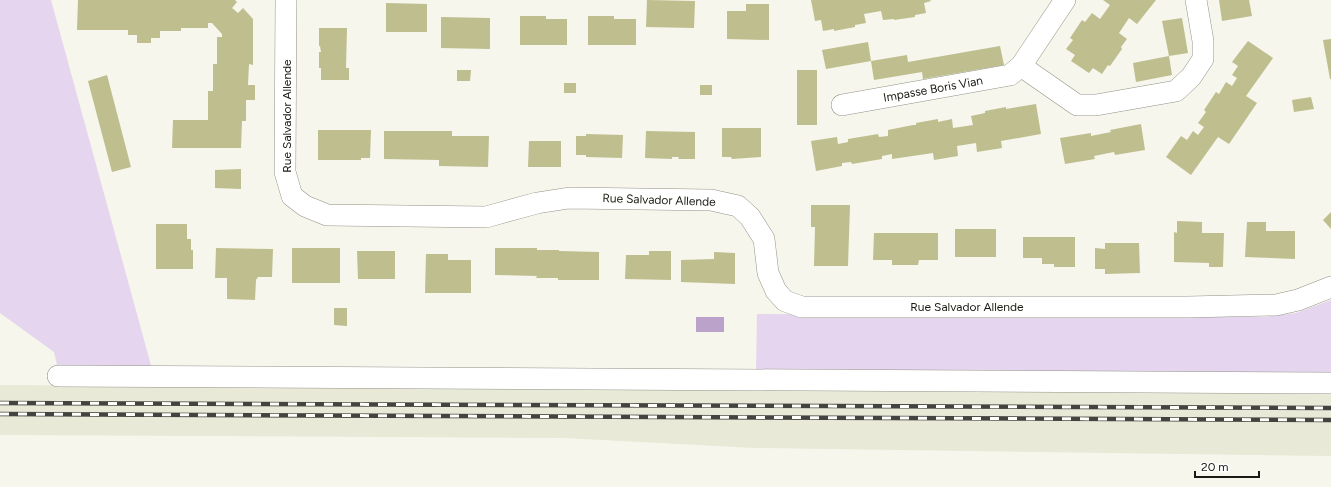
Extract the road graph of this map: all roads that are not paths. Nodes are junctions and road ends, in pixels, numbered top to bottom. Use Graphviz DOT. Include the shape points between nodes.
graph roads {
  1 [pos="286,0"];
  2 [pos="1066,0"];
  3 [pos="1196,0"];
  4 [pos="1021,66"];
  5 [pos="842,105"];
  6 [pos="1331,287"];
  7 [pos="58,376"];
  8 [pos="1331,383"];
  1 -- 6 [label="street, Rue Salvador Allende" via="286,172 292,196 305,206 327,215 486,217 537,203 569,198 711,200 738,206 750,217 764,239 768,273 776,291 785,301 802,307 1276,306"];
  2 -- 4 [label="street, Impasse Boris Vian"];
  3 -- 4 [label="street" via="1203,41 1203,59 1191,77 1176,91 1096,105 1077,105"];
  4 -- 5 [label="street, Impasse Boris Vian" via="1010,75"];
  7 -- 8 [label="street"];
}
